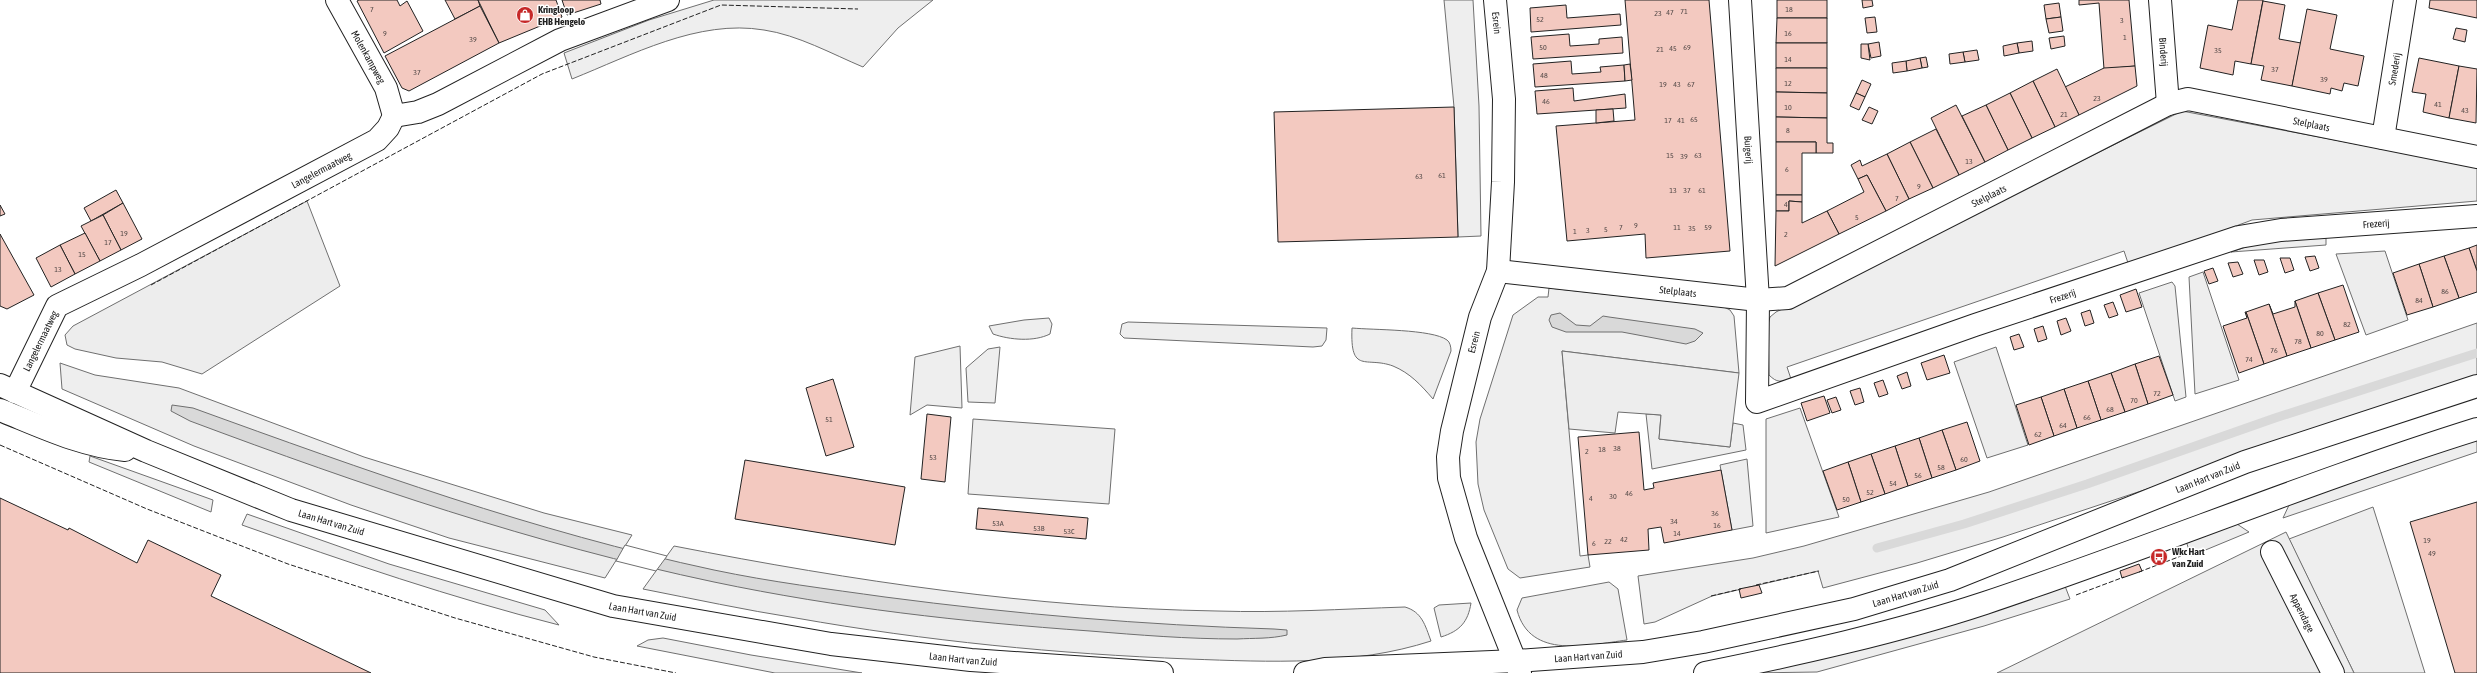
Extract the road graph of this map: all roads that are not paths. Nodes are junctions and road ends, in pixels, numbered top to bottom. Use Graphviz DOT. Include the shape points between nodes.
graph roads {
  1 [pos="337,0"];
  2 [pos="668,0"];
  3 [pos="1495,0"];
  4 [pos="1740,0"];
  5 [pos="2160,0"];
  6 [pos="2406,0"];
  7 [pos="2168,104"];
  8 [pos="394,116"];
  9 [pos="2383,138"];
  10 [pos="2477,157"];
  11 [pos="2477,216"];
  12 [pos="1498,271"];
  13 [pos="1758,300"];
  14 [pos="2477,386"];
  15 [pos="8,388"];
  16 [pos="0,410"];
  17 [pos="2477,428"];
  18 [pos="146,451"];
  19 [pos="2272,552"];
  20 [pos="1518,667"];
  21 [pos="1162,673"];
  22 [pos="1305,673"];
  23 [pos="1704,673"];
  24 [pos="2333,673"];
  1 -- 8 [label="street, Molenkampweg" via="386,88"];
  2 -- 8 [label="street" via="560,40 438,104 418,112"];
  3 -- 12 [label="street, Esrein" via="1504,99"];
  4 -- 13 [label="street, Buigerij"];
  5 -- 7 [label="street, Binderij"];
  6 -- 9 [label="street, Smederij"];
  7 -- 9 [label="street, Stelplaats" via="2188,99"];
  7 -- 13 [label="street, Stelplaats" via="1788,298"];
  8 -- 15 [label="street, Langelermaatweg" via="388,128 377,140 140,265 56,306"];
  9 -- 10 [label="street, Stelplaats"];
  11 -- 13 [label="street, Frezerij" via="2281,230 2240,237 1975,325 1757,402"];
  12 -- 13 [label="street, Stelplaats"];
  12 -- 20 [label="street, Esrein" via="1480,317 1457,408 1448,457 1449,478 1466,538"];
  14 -- 20 [label="street, Laan Hart van Zuid" via="2245,462 1950,580 1854,609 1667,649"];
  15 -- 18 [label="street, Laan Hart van Zuid"];
  16 -- 18 [label="street, Laan Hart van Zuid" via="104,448"];
  17 -- 23 [label="street" via="1983,603 1863,637"];
  18 -- 21 [label="street, Laan Hart van Zuid" via="291,510 613,606 831,644 971,660"];
  19 -- 24 [label="street, Appendage"];
  20 -- 22 [label="street, Laan Hart van Zuid" via="1325,668"];
}
